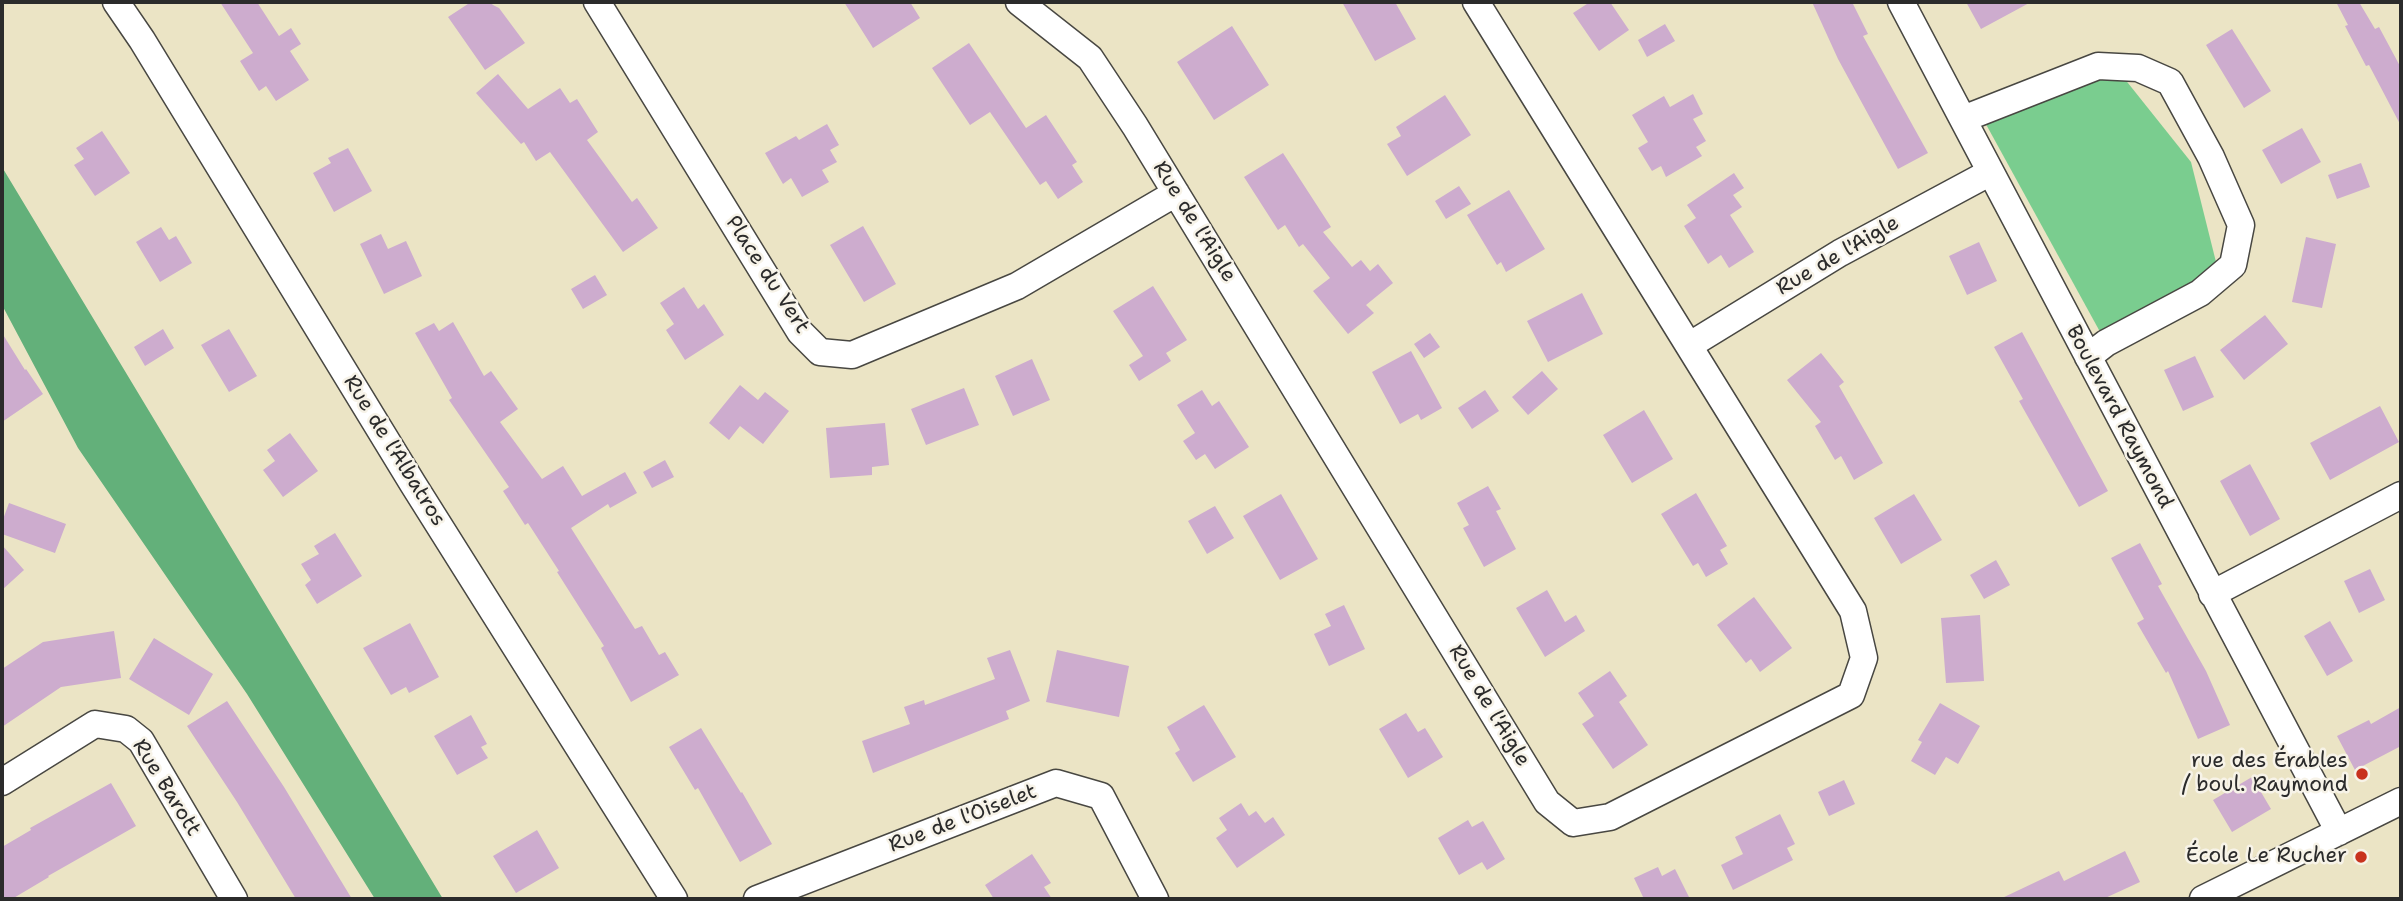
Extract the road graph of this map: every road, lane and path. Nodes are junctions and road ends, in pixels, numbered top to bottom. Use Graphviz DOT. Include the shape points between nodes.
graph roads {
  1 [pos="116,2"];
  2 [pos="597,2"];
  3 [pos="1020,2"];
  4 [pos="1476,2"];
  5 [pos="1900,2"];
  6 [pos="1963,119"];
  7 [pos="1989,173"];
  8 [pos="1177,193"];
  9 [pos="1690,345"];
  10 [pos="2088,357"];
  11 [pos="2401,495"];
  12 [pos="2212,594"];
  13 [pos="2,782"];
  14 [pos="2401,801"];
  15 [pos="2339,832"];
  16 [pos="234,899"];
  17 [pos="674,899"];
  18 [pos="757,899"];
  19 [pos="1156,899"];
  20 [pos="2203,899"];
  1 -- 17 [label="street, Rue de l'Albatros"];
  2 -- 8 [label="street, Place du Vert" via="800,332 820,352 852,355 1017,286"];
  3 -- 8 [label="street, Rue de l'Aigle" via="1090,58"];
  4 -- 9 [label="street, Rue de l'Aigle"];
  5 -- 6 [label="street, Boulevard Raymond"];
  6 -- 7 [label="street, Boulevard Raymond"];
  6 -- 10 [label="street" via="2098,66 2138,68 2170,82 2211,157 2241,225 2233,265 2200,293"];
  7 -- 9 [label="street, Rue de l'Aigle" via="1839,253"];
  7 -- 10 [label="street, Boulevard Raymond"];
  8 -- 9 [label="street, Rue de l'Aigle" via="1547,802 1573,823 1610,817 1851,695 1864,658 1853,611"];
  10 -- 12 [label="street, Boulevard Raymond"];
  11 -- 12 [label="street"];
  12 -- 15 [label="street, Boulevard Raymond"];
  13 -- 16 [label="street, Rue Barott" via="94,724 126,729 141,741"];
  14 -- 15 [label="street"];
  15 -- 20 [label="street"];
  18 -- 19 [label="street, Rue de l'Oiselet" via="1056,783 1101,796"];
}
